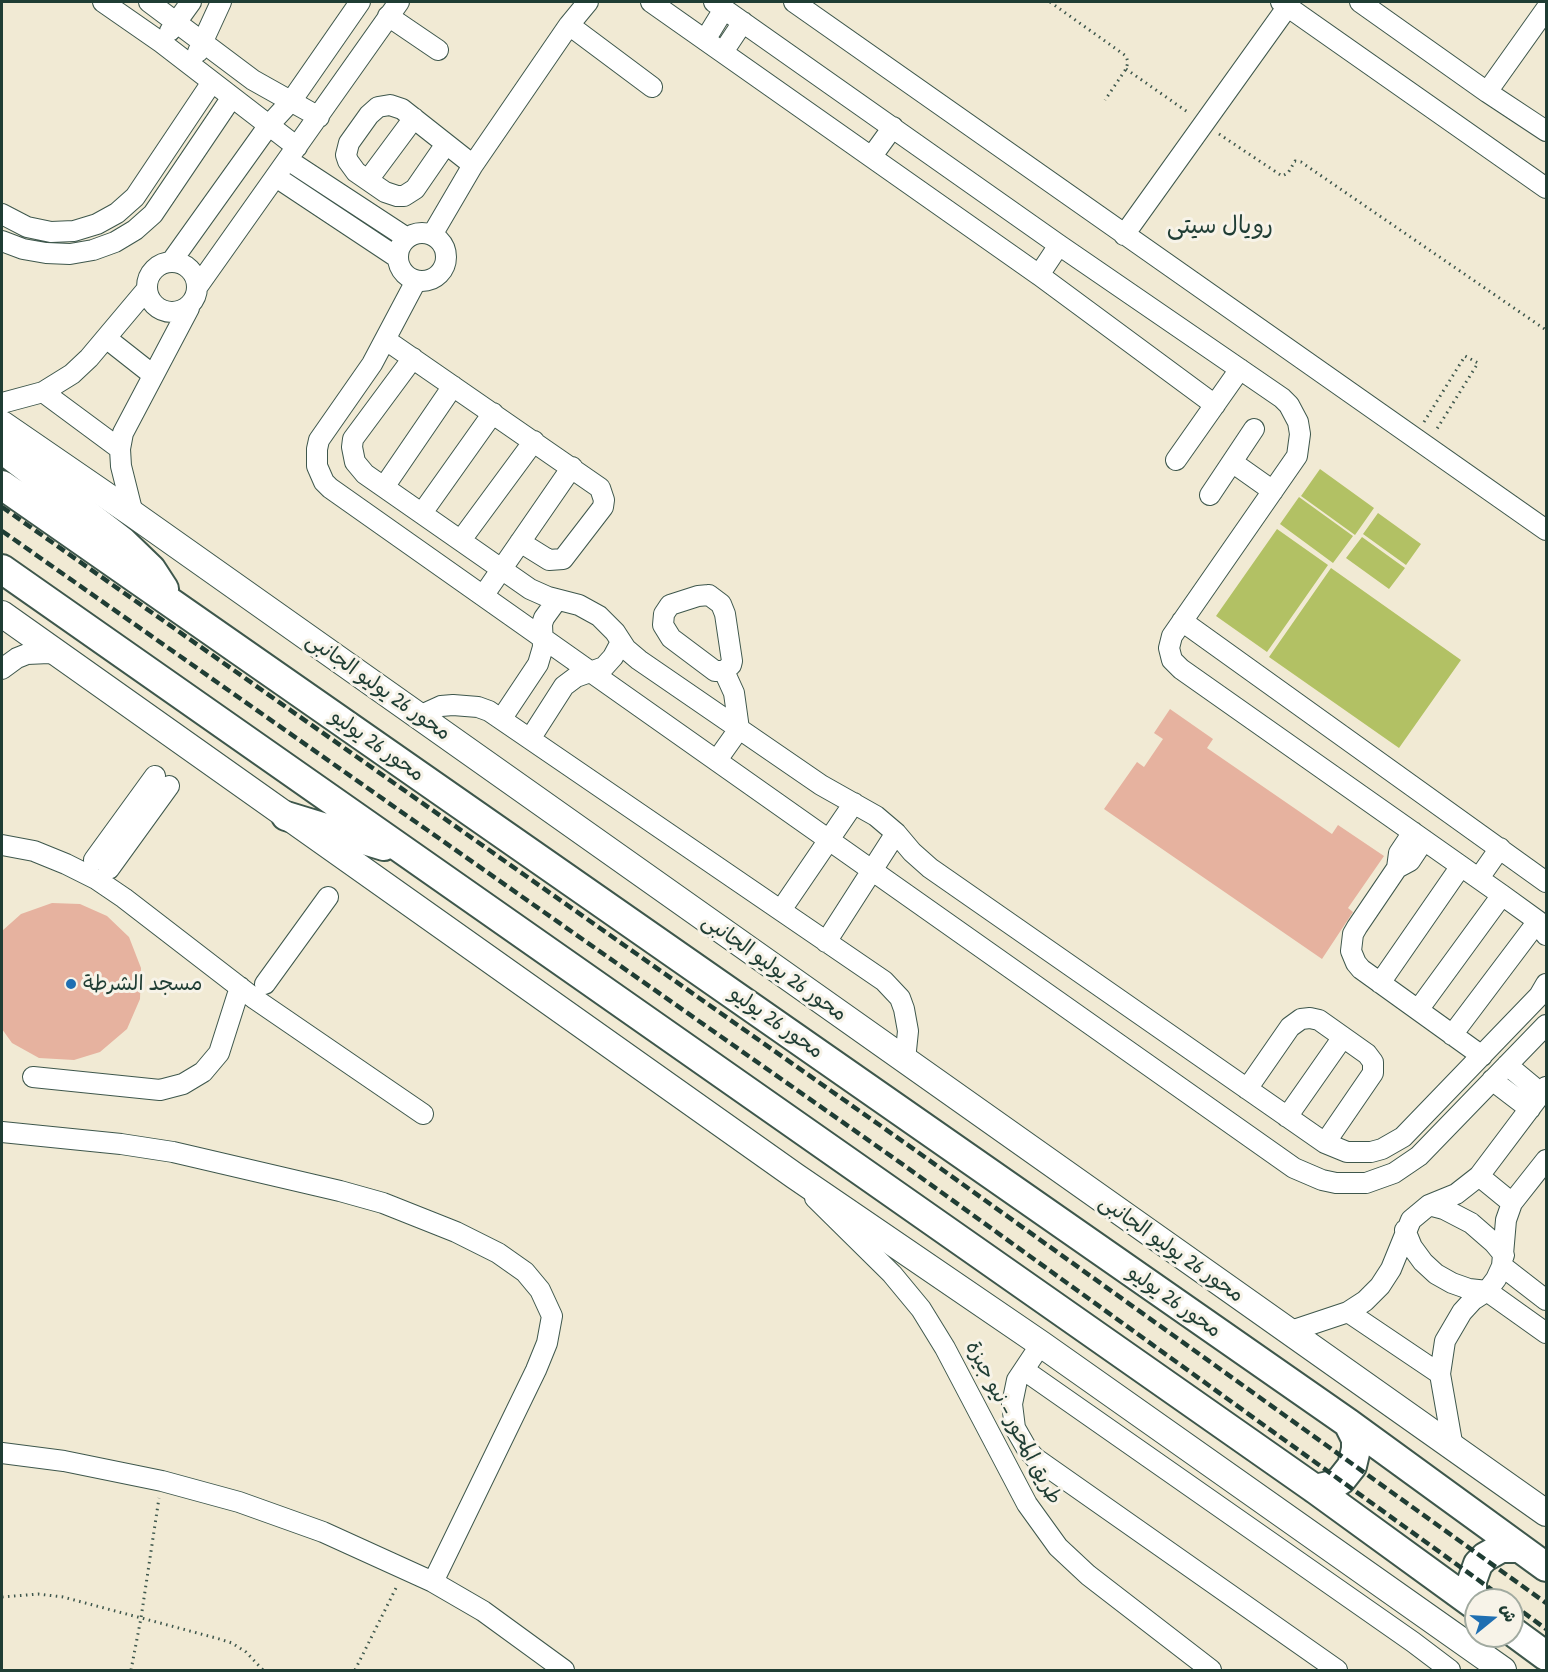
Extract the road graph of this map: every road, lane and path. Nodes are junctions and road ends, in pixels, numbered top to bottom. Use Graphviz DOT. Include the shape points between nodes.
graph roads {
  1 [pos="103,2"];
  2 [pos="149,2"];
  3 [pos="191,2"];
  4 [pos="221,2"];
  5 [pos="360,2"];
  6 [pos="588,2"];
  7 [pos="651,2"];
  8 [pos="794,2"];
  9 [pos="1050,2"];
  10 [pos="1360,2"];
  11 [pos="1285,4"];
  12 [pos="719,5"];
  13 [pos="394,9"];
  14 [pos="1546,9"];
  15 [pos="177,21"];
  16 [pos="743,22"];
  17 [pos="569,25"];
  18 [pos="705,40"];
  19 [pos="203,42"];
  20 [pos="162,43"];
  21 [pos="438,50"];
  22 [pos="723,52"];
  23 [pos="191,65"];
  24 [pos="1126,69"];
  25 [pos="212,81"];
  26 [pos="652,87"];
  27 [pos="1487,92"];
  28 [pos="232,97"];
  29 [pos="292,100"];
  30 [pos="1105,100"];
  31 [pos="319,117"];
  32 [pos="414,118"];
  33 [pos="1203,124"];
  34 [pos="269,125"];
  35 [pos="893,127"];
  36 [pos="1546,131"];
  37 [pos="446,144"];
  38 [pos="293,153"];
  39 [pos="872,156"];
  40 [pos="473,165"];
  41 [pos="276,177"];
  42 [pos="368,180"];
  43 [pos="1546,188"];
  44 [pos="2,214"];
  45 [pos="1124,234"];
  46 [pos="432,235"];
  47 [pos="407,238"];
  48 [pos="2,241"];
  49 [pos="1059,245"];
  50 [pos="398,258"];
  51 [pos="171,262"];
  52 [pos="1039,275"];
  53 [pos="416,281"];
  54 [pos="198,286"];
  55 [pos="147,289"];
  56 [pos="189,308"];
  57 [pos="1546,330"];
  58 [pos="106,338"];
  59 [pos="386,340"];
  60 [pos="413,358"];
  61 [pos="1240,369"];
  62 [pos="153,375"];
  63 [pos="453,386"];
  64 [pos="43,392"];
  65 [pos="2,403"];
  66 [pos="1215,405"];
  67 [pos="493,413"];
  68 [pos="2,424"];
  69 [pos="1254,429"];
  70 [pos="534,441"];
  71 [pos="1420,443"];
  72 [pos="2,449"];
  73 [pos="120,449"];
  74 [pos="1176,460"];
  75 [pos="1232,462"];
  76 [pos="572,467"];
  77 [pos="2,485"];
  78 [pos="384,487"];
  79 [pos="1273,491"];
  80 [pos="1210,495"];
  81 [pos="422,513"];
  82 [pos="134,514"];
  83 [pos="1546,530"];
  84 [pos="520,542"];
  85 [pos="467,545"];
  86 [pos="2,569"];
  87 [pos="501,569"];
  88 [pos="454,575"];
  89 [pos="483,596"];
  90 [pos="557,600"];
  91 [pos="172,604"];
  92 [pos="2,614"];
  93 [pos="1182,621"];
  94 [pos="543,638"];
  95 [pos="621,642"];
  96 [pos="60,656"];
  97 [pos="2,669"];
  98 [pos="724,671"];
  99 [pos="591,672"];
  100 [pos="419,716"];
  101 [pos="501,718"];
  102 [pos="739,729"];
  103 [pos="530,739"];
  104 [pos="717,760"];
  105 [pos="162,781"];
  106 [pos="854,802"];
  107 [pos="286,816"];
  108 [pos="896,833"];
  109 [pos="1419,836"];
  110 [pos="829,839"];
  111 [pos="2,845"];
  112 [pos="1500,848"];
  113 [pos="410,854"];
  114 [pos="101,865"];
  115 [pos="1461,866"];
  116 [pos="873,870"];
  117 [pos="1479,878"];
  118 [pos="1546,882"];
  119 [pos="1502,895"];
  120 [pos="328,897"];
  121 [pos="781,910"];
  122 [pos="1542,928"];
  123 [pos="826,942"];
  124 [pos="1380,983"];
  125 [pos="266,984"];
  126 [pos="1546,984"];
  127 [pos="240,987"];
  128 [pos="1418,1010"];
  129 [pos="1546,1025"];
  130 [pos="1452,1035"];
  131 [pos="1343,1037"];
  132 [pos="1482,1056"];
  133 [pos="905,1060"];
  134 [pos="1507,1065"];
  135 [pos="33,1077"];
  136 [pos="1492,1080"];
  137 [pos="1247,1089"];
  138 [pos="1539,1097"];
  139 [pos="423,1114"];
  140 [pos="1287,1117"];
  141 [pos="2,1132"];
  142 [pos="1325,1143"];
  143 [pos="1546,1160"];
  144 [pos="795,1176"];
  145 [pos="1479,1176"];
  146 [pos="1512,1203"];
  147 [pos="1429,1205"];
  148 [pos="1405,1230"];
  149 [pos="1503,1261"];
  150 [pos="1487,1291"];
  151 [pos="1546,1300"];
  152 [pos="1348,1312"];
  153 [pos="1288,1332"];
  154 [pos="1546,1333"];
  155 [pos="1041,1344"];
  156 [pos="1024,1370"];
  157 [pos="1440,1374"];
  158 [pos="1348,1423"];
  159 [pos="1453,1448"];
  160 [pos="2,1453"];
  161 [pos="162,1481"];
  162 [pos="1316,1489"];
  163 [pos="1546,1513"];
  164 [pos="1520,1548"];
  165 [pos="1546,1567"];
  166 [pos="405,1568"];
  167 [pos="433,1582"];
  168 [pos="1472,1588"];
  169 [pos="2,1596"];
  170 [pos="1464,1596"];
  171 [pos="141,1618"];
  172 [pos="1524,1640"];
  173 [pos="1546,1656"];
  174 [pos="130,1671"];
  175 [pos="263,1671"];
  176 [pos="355,1671"];
  177 [pos="564,1671"];
  178 [pos="1211,1671"];
  179 [pos="1337,1671"];
  180 [pos="1450,1671"];
  181 [pos="1503,1671"];
  1 -- 20 [label="street"];
  2 -- 15 [label="street"];
  3 -- 15 [label="street"];
  4 -- 19 [label="street"];
  5 -- 29 [label="street"];
  6 -- 17 [label="street"];
  7 -- 18 [label="street"];
  8 -- 45 [label="street"];
  9 -- 24 [label="path" via="1126,56"];
  10 -- 27 [label="street"];
  11 -- 33 [label="street"];
  11 -- 43 [label="street"];
  12 -- 16 [label="street"];
  12 -- 18 [label="street"];
  13 -- 21 [label="street"];
  13 -- 31 [label="street"];
  14 -- 27 [label="street"];
  15 -- 19 [label="street"];
  15 -- 20 [label="street"];
  16 -- 22 [label="street"];
  16 -- 35 [label="street"];
  17 -- 26 [label="street"];
  17 -- 40 [label="street"];
  18 -- 22 [label="street"];
  19 -- 23 [label="street"];
  19 -- 29 [label="street" via="253,80"];
  20 -- 23 [label="street"];
  22 -- 39 [label="street"];
  23 -- 25 [label="street"];
  24 -- 30 [label="path"];
  24 -- 33 [label="path"];
  25 -- 28 [label="street"];
  25 -- 44 [label="street" via="135,197 117,213 74,231 51,232 27,227"];
  27 -- 36 [label="street"];
  28 -- 34 [label="street"];
  28 -- 48 [label="street" via="153,214 135,230 115,242 70,254 46,254"];
  29 -- 31 [label="street"];
  29 -- 34 [label="street"];
  31 -- 38 [label="street"];
  32 -- 37 [label="street"];
  32 -- 42 [label="street"];
  32 -- 42 [label="street" via="390,105 378,107 369,115 349,143 346,155 351,167"];
  33 -- 45 [label="street"];
  33 -- 57 [label="path" via="1282,176 1295,161 1301,162"];
  34 -- 38 [label="street"];
  34 -- 51 [label="street"];
  35 -- 39 [label="street"];
  35 -- 49 [label="street"];
  37 -- 40 [label="street"];
  37 -- 42 [label="street" via="419,184 404,196 391,195"];
  38 -- 41 [label="street"];
  38 -- 47 [label="street"];
  39 -- 52 [label="street"];
  40 -- 46 [label="street"];
  41 -- 50 [label="street"];
  41 -- 54 [label="street"];
  45 -- 71 [label="street"];
  46 -- 47 [label="street" via="419,233"];
  46 -- 53 [label="street" via="443,244 445,266 430,280"];
  47 -- 50 [label="street"];
  49 -- 52 [label="street"];
  49 -- 61 [label="street"];
  50 -- 53 [label="street" via="403,272"];
  51 -- 54 [label="street" via="186,266"];
  51 -- 55 [label="street" via="156,267"];
  52 -- 66 [label="street"];
  53 -- 59 [label="street"];
  54 -- 56 [label="street"];
  55 -- 56 [label="street" via="148,297 159,309 174,313"];
  55 -- 58 [label="street"];
  56 -- 62 [label="street"];
  58 -- 62 [label="street"];
  58 -- 64 [label="street" via="72,374"];
  59 -- 60 [label="street"];
  59 -- 88 [label="street" via="319,440 317,466 330,488"];
  60 -- 63 [label="street"];
  60 -- 78 [label="street" via="353,439 355,462"];
  61 -- 66 [label="street"];
  61 -- 79 [label="street" via="1282,398 1298,422 1297,456"];
  62 -- 73 [label="street" via="123,433"];
  63 -- 67 [label="street"];
  63 -- 78 [label="street"];
  64 -- 65 [label="street"];
  64 -- 73 [label="street"];
  66 -- 74 [label="street"];
  67 -- 70 [label="street"];
  67 -- 81 [label="street"];
  68 -- 82 [label="main road, محور 26 يوليو الجانبى"];
  69 -- 75 [label="street"];
  70 -- 76 [label="street"];
  70 -- 85 [label="street"];
  71 -- 71 [label="path" via="1466,356 1478,363"];
  71 -- 83 [label="street"];
  72 -- 91 [label="highway" via="137,554"];
  73 -- 82 [label="street"];
  75 -- 79 [label="street"];
  75 -- 80 [label="street"];
  76 -- 84 [label="street"];
  76 -- 84 [label="street" via="600,488 604,500 599,513 559,561 545,558"];
  77 -- 91 [label="highway, محور 26 يوليو"];
  78 -- 81 [label="street"];
  79 -- 93 [label="street"];
  81 -- 85 [label="street"];
  82 -- 100 [label="main road, محور 26 يوليو الجانبى"];
  84 -- 87 [label="street"];
  85 -- 87 [label="street"];
  85 -- 88 [label="street"];
  86 -- 113 [label="highway"];
  87 -- 89 [label="street"];
  87 -- 90 [label="street" via="539,594"];
  88 -- 89 [label="street"];
  89 -- 94 [label="street"];
  90 -- 94 [label="street" via="544,618"];
  90 -- 95 [label="street" via="589,609 608,624"];
  91 -- 158 [label="highway, محور 26 يوليو"];
  92 -- 96 [label="main road"];
  93 -- 109 [label="street" via="1169,642 1176,665"];
  93 -- 112 [label="street"];
  94 -- 99 [label="street"];
  94 -- 101 [label="street" via="538,664"];
  95 -- 99 [label="street" via="609,663"];
  95 -- 102 [label="street" via="639,660"];
  96 -- 97 [label="street" via="27,654"];
  96 -- 107 [label="main road"];
  98 -- 102 [label="street" via="734,693"];
  99 -- 103 [label="street" via="564,686"];
  99 -- 104 [label="street"];
  100 -- 101 [label="street" via="441,706 466,705"];
  100 -- 133 [label="main road, محور 26 يوليو الجانبى"];
  101 -- 103 [label="street"];
  102 -- 104 [label="street"];
  102 -- 106 [label="street" via="816,782"];
  103 -- 121 [label="street"];
  104 -- 110 [label="street"];
  105 -- 114 [label="street"];
  106 -- 108 [label="street"];
  106 -- 110 [label="street"];
  107 -- 113 [label="highway"];
  107 -- 144 [label="main road"];
  108 -- 116 [label="street"];
  108 -- 137 [label="street" via="930,868"];
  109 -- 115 [label="street"];
  109 -- 124 [label="street" via="1410,861 1397,868 1351,942 1356,963"];
  110 -- 116 [label="street"];
  110 -- 121 [label="street"];
  111 -- 127 [label="street" via="34,851 96,879"];
  112 -- 117 [label="street"];
  112 -- 118 [label="street"];
  113 -- 162 [label="highway"];
  115 -- 117 [label="street"];
  115 -- 124 [label="street"];
  116 -- 123 [label="street"];
  116 -- 136 [label="street" via="1294,1168 1322,1180 1351,1184 1394,1173 1419,1156"];
  117 -- 119 [label="street"];
  119 -- 122 [label="street"];
  119 -- 128 [label="street"];
  120 -- 125 [label="street"];
  121 -- 123 [label="street"];
  122 -- 130 [label="street"];
  123 -- 133 [label="street" via="884,981 900,998 907,1020"];
  124 -- 128 [label="street"];
  126 -- 132 [label="street"];
  127 -- 135 [label="street" via="219,1053 203,1072 183,1084 160,1090"];
  127 -- 139 [label="street"];
  128 -- 130 [label="street"];
  129 -- 134 [label="street"];
  130 -- 132 [label="street"];
  131 -- 137 [label="street" via="1315,1019 1297,1021"];
  131 -- 140 [label="street"];
  131 -- 142 [label="street" via="1371,1057 1373,1073"];
  132 -- 142 [label="street" via="1393,1144 1359,1153"];
  133 -- 153 [label="main road, محور 26 يوليو الجانبى"];
  134 -- 136 [label="street"];
  134 -- 138 [label="street"];
  136 -- 138 [label="street"];
  137 -- 140 [label="street"];
  138 -- 145 [label="street"];
  140 -- 142 [label="street"];
  141 -- 167 [label="street" via="173,1152 340,1191 383,1203 456,1232 525,1272 540,1290 552,1316 547,1343"];
  143 -- 146 [label="street"];
  144 -- 155 [label="main road"];
  144 -- 178 [label="street, طريق المحور - نيو جيزة" via="892,1274 921,1309 1027,1504 1052,1539 1088,1575"];
  145 -- 146 [label="street"];
  145 -- 147 [label="street" via="1456,1194"];
  146 -- 149 [label="street" via="1503,1237"];
  147 -- 148 [label="street"];
  147 -- 149 [label="street" via="1471,1223 1489,1237"];
  148 -- 150 [label="street" via="1412,1247 1436,1274 1469,1289"];
  148 -- 152 [label="street" via="1395,1260 1380,1286"];
  149 -- 150 [label="street"];
  149 -- 151 [label="street"];
  150 -- 154 [label="street"];
  150 -- 157 [label="street" via="1467,1306 1452,1326 1441,1357"];
  152 -- 153 [label="street"];
  152 -- 157 [label="street"];
  153 -- 159 [label="main road, محور 26 يوليو الجانبى"];
  155 -- 156 [label="street"];
  155 -- 181 [label="main road"];
  156 -- 179 [label="street" via="1013,1392 1012,1416 1020,1439 1035,1458"];
  156 -- 180 [label="street"];
  157 -- 159 [label="street"];
  158 -- 162 [label="highway" via="1356,1439 1352,1466 1333,1485"];
  158 -- 164 [label="highway, محور 26 يوليو"];
  159 -- 163 [label="main road, محور 26 يوليو الجانبى"];
  160 -- 161 [label="street"];
  161 -- 166 [label="street" via="239,1502"];
  161 -- 171 [label="path"];
  162 -- 170 [label="highway"];
  164 -- 165 [label="highway, محور 26 يوليو"];
  164 -- 168 [label="highway" via="1501,1548 1485,1557"];
  166 -- 167 [label="street"];
  166 -- 176 [label="path"];
  167 -- 177 [label="street" via="483,1611"];
  169 -- 171 [label="path" via="63,1597"];
  171 -- 174 [label="path"];
  171 -- 175 [label="path" via="232,1643"];
  172 -- 173 [label="highway"];
}
